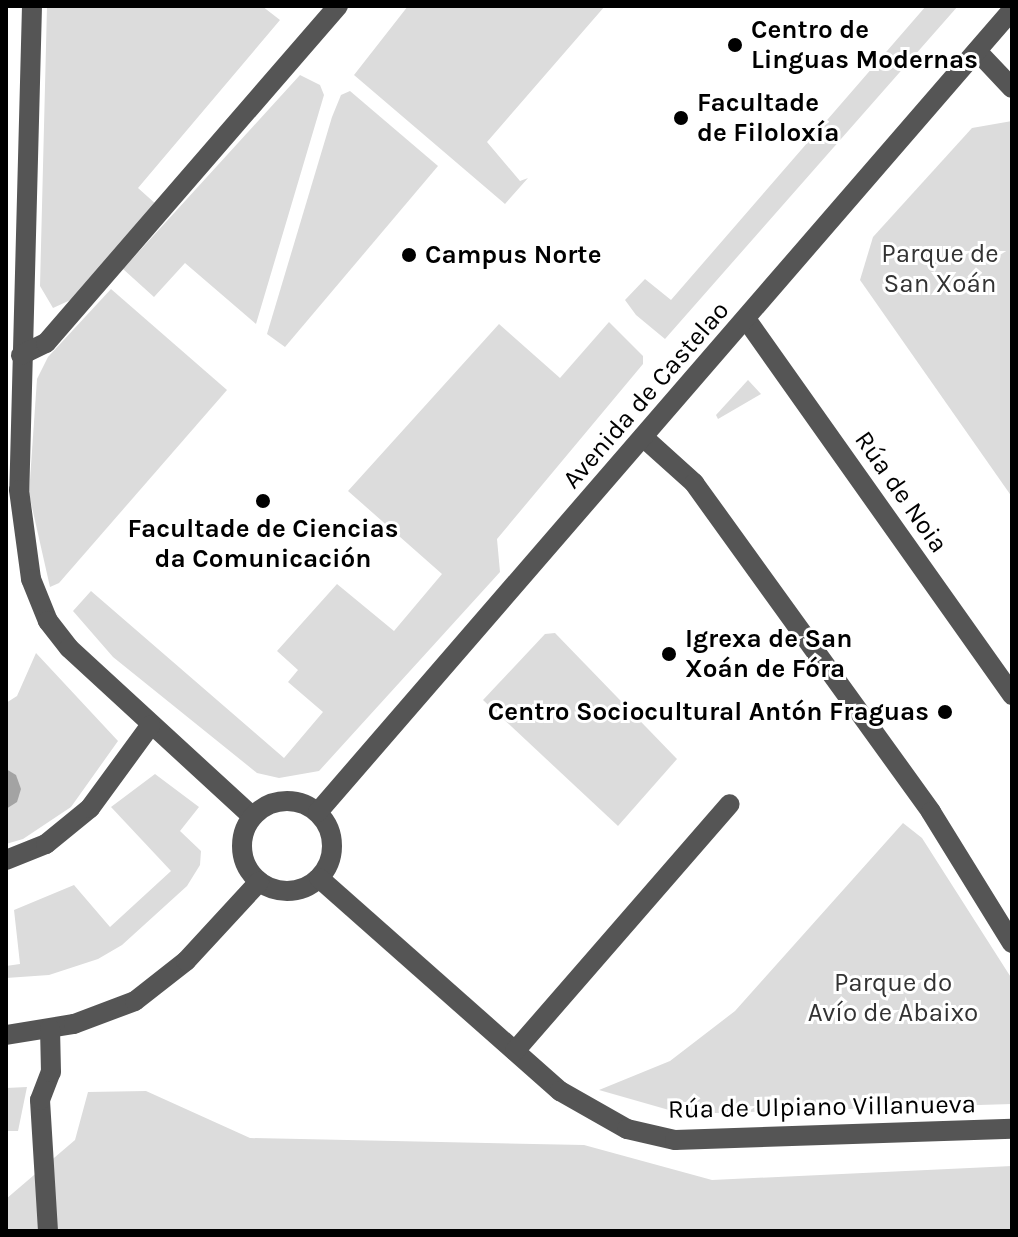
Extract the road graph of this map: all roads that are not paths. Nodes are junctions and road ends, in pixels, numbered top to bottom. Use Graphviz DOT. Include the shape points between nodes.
graph roads {
  1 [pos="32,6"];
  2 [pos="338,6"];
  3 [pos="1012,10"];
  4 [pos="977,51"];
  5 [pos="1012,88"];
  6 [pos="746,319"];
  7 [pos="21,355"];
  8 [pos="643,437"];
  9 [pos="1012,695"];
  10 [pos="150,726"];
  11 [pos="730,804"];
  12 [pos="318,812"];
  13 [pos="252,816"];
  14 [pos="6,860"];
  15 [pos="319,878"];
  16 [pos="259,882"];
  17 [pos="1012,943"];
  18 [pos="50,1029"];
  19 [pos="6,1035"];
  20 [pos="515,1051"];
  21 [pos="1012,1129"];
  22 [pos="48,1231"];
  1 -- 7 [label="street"];
  2 -- 7 [label="street" via="57,332"];
  3 -- 4 [label="street, Avenida de Castelao"];
  4 -- 5 [label="street"];
  4 -- 6 [label="street, Avenida de Castelao"];
  6 -- 8 [label="street, Avenida de Castelao"];
  6 -- 9 [label="street, Rúa de Noia"];
  7 -- 10 [label="street" via="19,490 31,579 48,621 69,648"];
  8 -- 12 [label="street, Avenida de Castelao"];
  8 -- 17 [label="street" via="702,495 931,812"];
  10 -- 13 [label="street"];
  10 -- 14 [label="street" via="90,808 46,844"];
  11 -- 20 [label="street"];
  12 -- 13 [label="street" via="300,802 279,801"];
  12 -- 15 [label="street" via="332,838 332,852"];
  13 -- 16 [label="street" via="241,843 243,858"];
  15 -- 16 [label="street" via="283,891"];
  15 -- 20 [label="street, Rúa de Ulpiano Villanueva"];
  16 -- 18 [label="street" via="152,990 97,1018"];
  18 -- 19 [label="street"];
  18 -- 22 [label="street" via="51,1072 40,1100"];
  20 -- 21 [label="street, Rúa de Ulpiano Villanueva" via="560,1091 602,1118 675,1140"];
}
